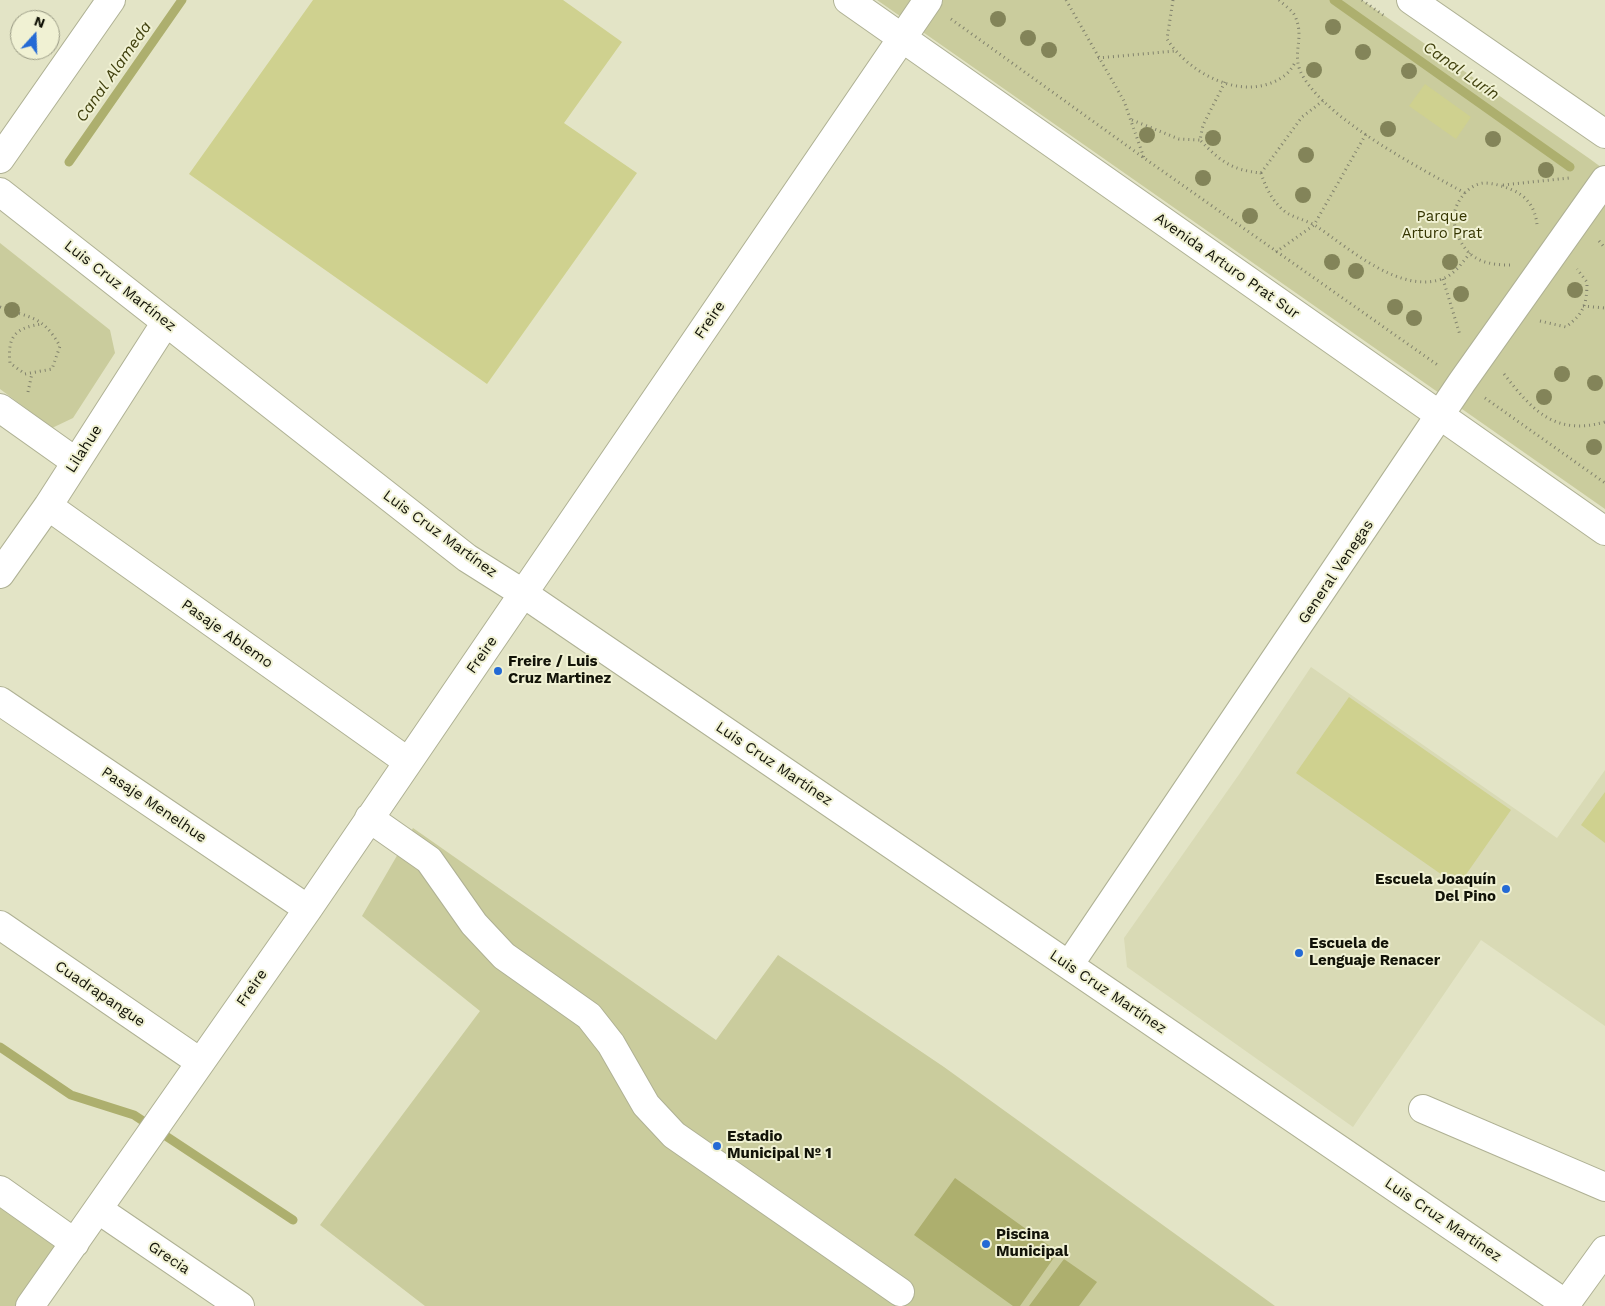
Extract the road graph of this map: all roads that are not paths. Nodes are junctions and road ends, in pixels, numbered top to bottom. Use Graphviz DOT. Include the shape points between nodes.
graph roads {
  1 [pos="111,0"];
  2 [pos="848,0"];
  3 [pos="1411,0"];
  4 [pos="937,7"];
  5 [pos="902,38"];
  6 [pos="1605,134"];
  7 [pos="0,159"];
  8 [pos="1605,180"];
  9 [pos="0,192"];
  10 [pos="166,322"];
  11 [pos="0,408"];
  12 [pos="1441,416"];
  13 [pos="76,462"];
  14 [pos="48,506"];
  15 [pos="1605,531"];
  16 [pos="0,574"];
  17 [pos="524,594"];
  18 [pos="0,700"];
  19 [pos="407,762"];
  20 [pos="369,818"];
  21 [pos="308,909"];
  22 [pos="0,926"];
  23 [pos="1069,964"];
  24 [pos="200,1062"];
  25 [pos="1423,1109"];
  26 [pos="1605,1188"];
  27 [pos="0,1190"];
  28 [pos="99,1210"];
  29 [pos="75,1242"];
  30 [pos="1605,1250"];
  31 [pos="900,1292"];
  32 [pos="1566,1305"];
  33 [pos="30,1306"];
  34 [pos="240,1306"];
  1 -- 7 [label="street"];
  2 -- 5 [label="street, Avenida Arturo Prat Sur"];
  3 -- 6 [label="street"];
  4 -- 5 [label="street, Freire"];
  5 -- 12 [label="street, Avenida Arturo Prat Sur"];
  5 -- 17 [label="street, Freire"];
  8 -- 12 [label="street, General Venegas"];
  9 -- 10 [label="street, Luis Cruz Martínez"];
  10 -- 13 [label="street, Lilahue"];
  10 -- 17 [label="street, Luis Cruz Martínez" via="467,558"];
  11 -- 13 [label="street"];
  12 -- 15 [label="street, Avenida Arturo Prat Sur"];
  12 -- 23 [label="street, General Venegas"];
  13 -- 14 [label="street, Lilahue"];
  14 -- 16 [label="street, Lilahue"];
  14 -- 19 [label="street, Pasaje Ablemo"];
  17 -- 19 [label="street, Freire"];
  17 -- 23 [label="street, Luis Cruz Martínez"];
  18 -- 21 [label="street, Pasaje Menelhue"];
  19 -- 20 [label="street, Freire"];
  20 -- 21 [label="street, Freire"];
  20 -- 31 [label="street" via="429,860 474,924 504,956 589,1016 611,1044 646,1105 674,1135"];
  21 -- 24 [label="street, Freire"];
  22 -- 24 [label="street, Cuadrapangue"];
  23 -- 32 [label="street, Luis Cruz Martínez"];
  24 -- 28 [label="street, Freire"];
  25 -- 26 [label="street"];
  27 -- 29 [label="street"];
  28 -- 29 [label="street, Freire"];
  28 -- 34 [label="street, Grecia"];
  29 -- 33 [label="street, Freire"];
  30 -- 32 [label="street"];
}
